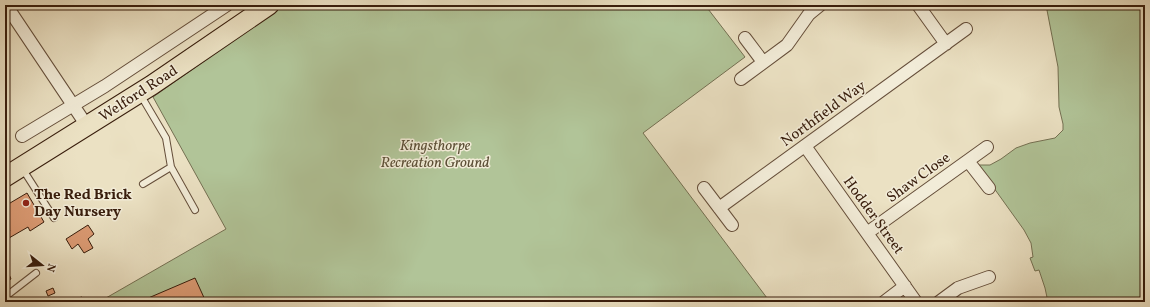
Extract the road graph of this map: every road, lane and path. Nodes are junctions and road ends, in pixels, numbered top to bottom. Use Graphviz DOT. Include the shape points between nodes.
graph roads {
  1 [pos="6,5"];
  2 [pos="227,5"];
  3 [pos="269,5"];
  4 [pos="820,5"];
  5 [pos="918,5"];
  6 [pos="966,29"];
  7 [pos="745,38"];
  8 [pos="946,44"];
  9 [pos="763,62"];
  10 [pos="741,79"];
  11 [pos="139,93"];
  12 [pos="74,105"];
  13 [pos="87,126"];
  14 [pos="22,136"];
  15 [pos="804,146"];
  16 [pos="987,147"];
  17 [pos="968,161"];
  18 [pos="22,167"];
  19 [pos="171,167"];
  20 [pos="5,177"];
  21 [pos="143,184"];
  22 [pos="704,188"];
  23 [pos="989,188"];
  24 [pos="719,208"];
  25 [pos="195,210"];
  26 [pos="54,218"];
  27 [pos="732,225"];
  28 [pos="867,233"];
  29 [pos="36,273"];
  30 [pos="989,277"];
  31 [pos="906,286"];
  32 [pos="5,297"];
  33 [pos="884,302"];
  34 [pos="916,302"];
  35 [pos="939,302"];
  1 -- 12 [label="street"];
  2 -- 12 [label="street, Welford Road"];
  3 -- 11 [label="main road, Welford Road"];
  4 -- 9 [label="street" via="787,45"];
  5 -- 8 [label="street"];
  6 -- 8 [label="street, Northfield Way"];
  7 -- 9 [label="street"];
  8 -- 15 [label="street, Northfield Way"];
  9 -- 10 [label="street"];
  11 -- 13 [label="main road, Welford Road"];
  11 -- 19 [label="lane" via="166,138"];
  12 -- 13 [label="street"];
  12 -- 14 [label="street, Welford Road"];
  13 -- 18 [label="main road, Welford Road"];
  15 -- 24 [label="street, Northfield Way"];
  15 -- 28 [label="street, Hodder Street"];
  16 -- 17 [label="street, Shaw Close"];
  17 -- 23 [label="street, Shaw Close"];
  17 -- 28 [label="street, Shaw Close"];
  18 -- 20 [label="main road, Welford Road"];
  18 -- 26 [label="lane"];
  19 -- 21 [label="lane"];
  19 -- 25 [label="lane"];
  22 -- 24 [label="street"];
  24 -- 27 [label="street"];
  28 -- 31 [label="street, Hodder Street"];
  29 -- 32 [label="lane"];
  30 -- 35 [label="street" via="958,288"];
  31 -- 33 [label="street"];
  31 -- 34 [label="street, Hodder Street"];
}
